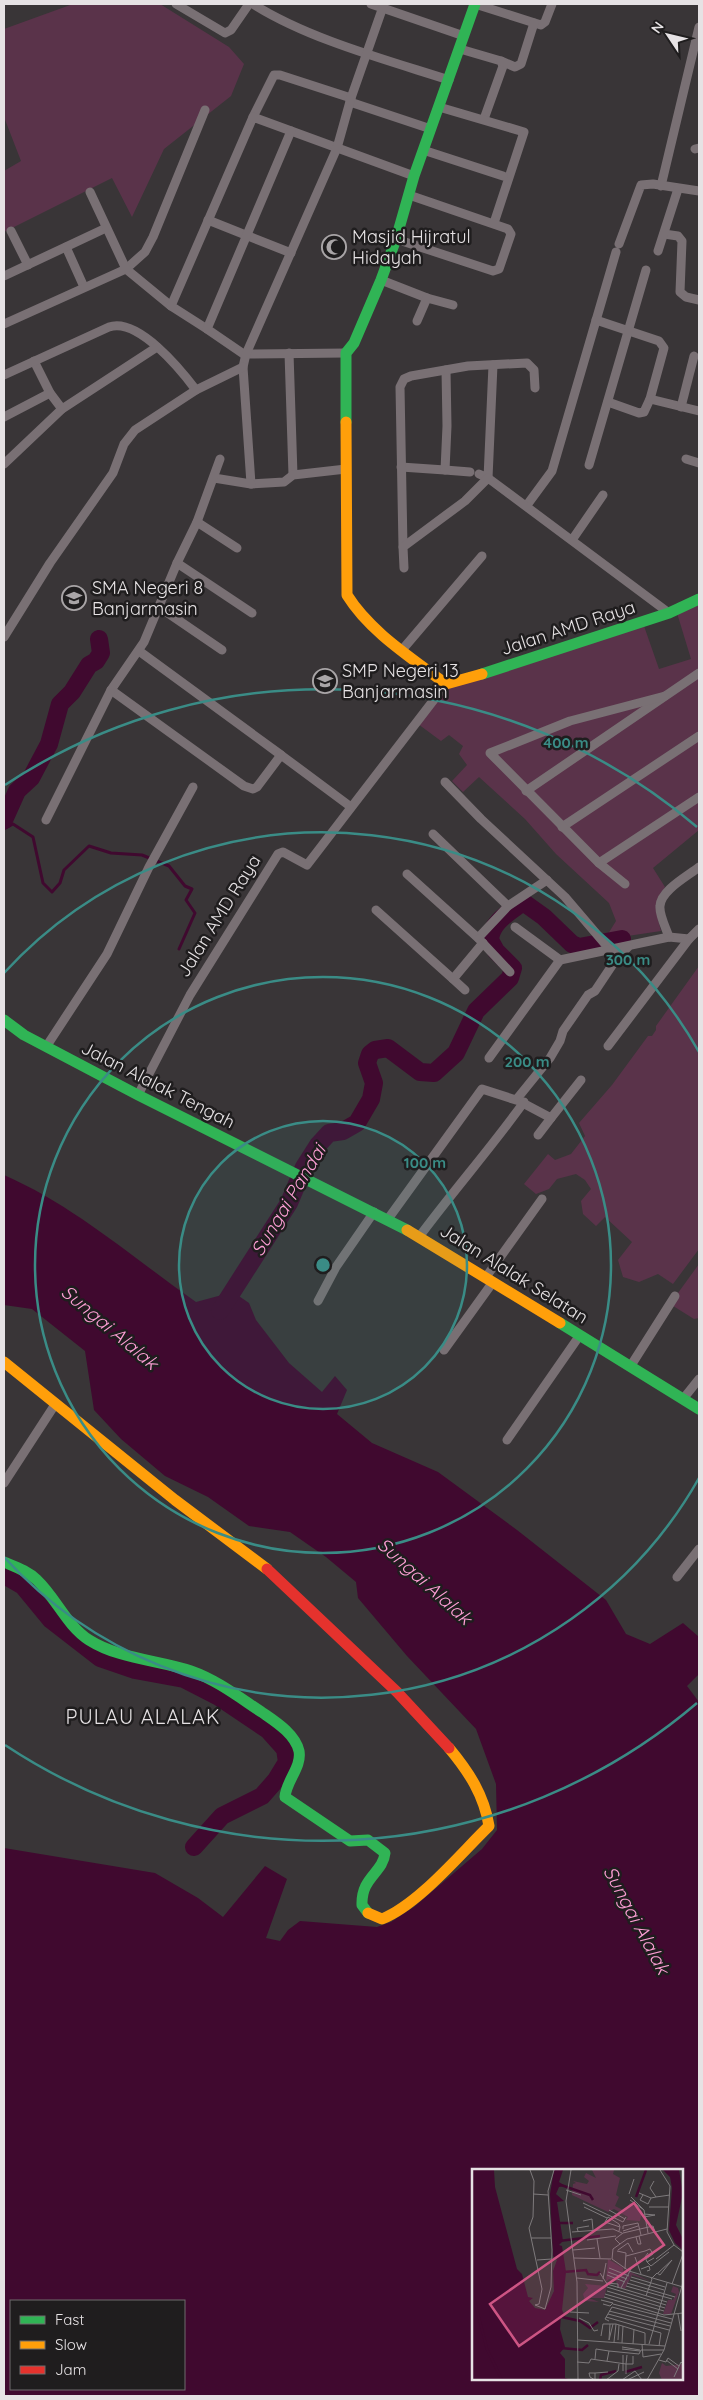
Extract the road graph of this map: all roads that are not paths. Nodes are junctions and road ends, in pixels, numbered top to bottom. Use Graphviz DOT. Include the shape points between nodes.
graph roads {
  1 [pos="176,4"];
  2 [pos="249,4"];
  3 [pos="253,4"];
  4 [pos="371,4"];
  5 [pos="475,4"];
  6 [pos="552,4"];
  7 [pos="383,6"];
  8 [pos="534,24"];
  9 [pos="699,27"];
  10 [pos="464,36"];
  11 [pos="460,49"];
  12 [pos="366,53"];
  13 [pos="501,62"];
  14 [pos="448,80"];
  15 [pos="351,100"];
  16 [pos="439,107"];
  17 [pos="205,110"];
  18 [pos="253,117"];
  19 [pos="484,119"];
  20 [pos="430,129"];
  21 [pos="291,131"];
  22 [pos="337,148"];
  23 [pos="423,150"];
  24 [pos="414,176"];
  25 [pos="503,176"];
  26 [pos="661,186"];
  27 [pos="678,189"];
  28 [pos="699,191"];
  29 [pos="90,192"];
  30 [pos="409,194"];
  31 [pos="208,220"];
  32 [pos="494,223"];
  33 [pos="106,228"];
  34 [pos="11,231"];
  35 [pos="664,234"];
  36 [pos="246,236"];
  37 [pos="396,239"];
  38 [pos="66,247"];
  39 [pos="658,252"];
  40 [pos="292,253"];
  41 [pos="28,265"];
  42 [pos="126,269"];
  43 [pos="646,270"];
  44 [pos="4,276"];
  45 [pos="381,280"];
  46 [pos="84,287"];
  47 [pos="427,298"];
  48 [pos="699,300"];
  49 [pos="453,304"];
  50 [pos="171,306"];
  51 [pos="596,320"];
  52 [pos="417,321"];
  53 [pos="4,324"];
  54 [pos="206,329"];
  55 [pos="630,331"];
  56 [pos="157,347"];
  57 [pos="289,353"];
  58 [pos="346,353"];
  59 [pos="246,354"];
  60 [pos="694,356"];
  61 [pos="34,361"];
  62 [pos="493,365"];
  63 [pos="243,367"];
  64 [pos="446,370"];
  65 [pos="4,375"];
  66 [pos="534,388"];
  67 [pos="196,390"];
  68 [pos="50,393"];
  69 [pos="650,399"];
  70 [pos="608,402"];
  71 [pos="681,407"];
  72 [pos="62,409"];
  73 [pos="699,411"];
  74 [pos="4,417"];
  75 [pos="220,459"];
  76 [pos="686,459"];
  77 [pos="699,463"];
  78 [pos="4,464"];
  79 [pos="589,465"];
  80 [pos="401,466"];
  81 [pos="346,469"];
  82 [pos="445,470"];
  83 [pos="293,475"];
  84 [pos="214,478"];
  85 [pos="488,478"];
  86 [pos="252,484"];
  87 [pos="603,495"];
  88 [pos="527,505"];
  89 [pos="197,522"];
  90 [pos="572,540"];
  91 [pos="403,547"];
  92 [pos="237,548"];
  93 [pos="482,556"];
  94 [pos="177,563"];
  95 [pos="404,568"];
  96 [pos="699,599"];
  97 [pos="159,607"];
  98 [pos="252,613"];
  99 [pos="668,613"];
  100 [pos="4,637"];
  101 [pos="222,650"];
  102 [pos="402,650"];
  103 [pos="139,651"];
  104 [pos="699,673"];
  105 [pos="446,684"];
  106 [pos="111,690"];
  107 [pos="665,696"];
  108 [pos="699,736"];
  109 [pos="281,755"];
  110 [pos="445,782"];
  111 [pos="192,787"];
  112 [pos="526,791"];
  113 [pos="699,797"];
  114 [pos="351,807"];
  115 [pos="46,820"];
  116 [pos="562,827"];
  117 [pos="433,834"];
  118 [pos="599,863"];
  119 [pos="699,867"];
  120 [pos="407,874"];
  121 [pos="547,880"];
  122 [pos="625,884"];
  123 [pos="508,906"];
  124 [pos="376,910"];
  125 [pos="515,927"];
  126 [pos="699,929"];
  127 [pos="669,937"];
  128 [pos="689,939"];
  129 [pos="480,941"];
  130 [pos="607,944"];
  131 [pos="628,947"];
  132 [pos="617,958"];
  133 [pos="560,960"];
  134 [pos="510,972"];
  135 [pos="453,979"];
  136 [pos="465,990"];
  137 [pos="4,1020"];
  138 [pos="608,1046"];
  139 [pos="46,1047"];
  140 [pos="489,1058"];
  141 [pos="581,1080"];
  142 [pos="138,1095"];
  143 [pos="520,1101"];
  144 [pos="551,1118"];
  145 [pos="538,1135"];
  146 [pos="302,1177"];
  147 [pos="542,1199"];
  148 [pos="374,1212"];
  149 [pos="388,1218"];
  150 [pos="419,1237"];
  151 [pos="490,1280"];
  152 [pos="675,1296"];
  153 [pos="318,1301"];
  154 [pos="580,1336"];
  155 [pos="444,1350"];
  156 [pos="4,1362"];
  157 [pos="630,1367"];
  158 [pos="699,1379"];
  159 [pos="683,1399"];
  160 [pos="56,1403"];
  161 [pos="699,1409"];
  162 [pos="507,1440"];
  163 [pos="4,1483"];
  164 [pos="699,1549"];
  165 [pos="4,1562"];
  166 [pos="677,1577"];
  1 -- 2 [label="street" via="225,33 231,30"];
  3 -- 12 [label="street" via="285,22"];
  4 -- 7 [label="street"];
  5 -- 8 [label="street"];
  5 -- 10 [label="street"];
  6 -- 8 [label="street" via="545,22"];
  7 -- 10 [label="street"];
  7 -- 12 [label="street"];
  8 -- 13 [label="street" via="521,64 515,67"];
  9 -- 26 [label="street"];
  10 -- 11 [label="street"];
  11 -- 13 [label="street"];
  11 -- 14 [label="street"];
  12 -- 14 [label="street"];
  12 -- 15 [label="street"];
  13 -- 19 [label="street"];
  14 -- 16 [label="street"];
  15 -- 18 [label="street" via="280,75 274,76"];
  15 -- 20 [label="street"];
  15 -- 22 [label="street"];
  16 -- 19 [label="street"];
  16 -- 20 [label="street"];
  17 -- 42 [label="street" via="153,237 144,252"];
  18 -- 21 [label="street"];
  18 -- 31 [label="street"];
  19 -- 32 [label="street" via="524,132"];
  20 -- 23 [label="street"];
  21 -- 22 [label="street"];
  21 -- 36 [label="street"];
  22 -- 24 [label="street"];
  22 -- 40 [label="street"];
  23 -- 24 [label="street"];
  23 -- 25 [label="street"];
  24 -- 30 [label="street"];
  26 -- 27 [label="street"];
  26 -- 51 [label="street" via="641,186 617,248"];
  27 -- 28 [label="street"];
  27 -- 35 [label="street"];
  29 -- 33 [label="street"];
  30 -- 32 [label="street"];
  30 -- 37 [label="street"];
  31 -- 36 [label="street"];
  31 -- 50 [label="street"];
  32 -- 37 [label="street" via="508,229 511,234 499,268 493,272"];
  33 -- 38 [label="street"];
  33 -- 42 [label="street"];
  34 -- 41 [label="street"];
  35 -- 39 [label="street"];
  35 -- 48 [label="street" via="678,236 682,241 680,292"];
  36 -- 40 [label="street"];
  36 -- 54 [label="street"];
  37 -- 45 [label="street"];
  38 -- 41 [label="street"];
  38 -- 46 [label="street"];
  40 -- 59 [label="street"];
  41 -- 44 [label="street"];
  42 -- 46 [label="street"];
  42 -- 50 [label="street"];
  43 -- 55 [label="street"];
  45 -- 47 [label="street"];
  45 -- 58 [label="street" via="354,343"];
  46 -- 53 [label="street"];
  47 -- 49 [label="street"];
  47 -- 52 [label="street"];
  50 -- 54 [label="street"];
  51 -- 55 [label="street"];
  51 -- 88 [label="street" via="552,471"];
  54 -- 59 [label="street"];
  55 -- 69 [label="street" via="663,344"];
  55 -- 70 [label="street"];
  56 -- 61 [label="street" via="127,327 115,325"];
  56 -- 67 [label="street"];
  56 -- 72 [label="street"];
  57 -- 58 [label="street"];
  57 -- 59 [label="street"];
  57 -- 83 [label="street"];
  58 -- 81 [label="street"];
  59 -- 63 [label="street"];
  60 -- 71 [label="street"];
  61 -- 65 [label="street"];
  61 -- 68 [label="street"];
  62 -- 64 [label="street"];
  62 -- 66 [label="street" via="527,362 534,370"];
  62 -- 85 [label="street"];
  63 -- 67 [label="street"];
  63 -- 86 [label="street"];
  64 -- 80 [label="street" via="411,376 401,383"];
  64 -- 82 [label="street" via="448,426"];
  67 -- 100 [label="street" via="128,438 113,473 50,563"];
  68 -- 72 [label="street"];
  68 -- 74 [label="street"];
  69 -- 70 [label="street" via="646,410 641,413"];
  69 -- 71 [label="street"];
  70 -- 79 [label="street"];
  71 -- 73 [label="street"];
  72 -- 78 [label="street"];
  75 -- 84 [label="street"];
  76 -- 77 [label="street"];
  80 -- 82 [label="street"];
  80 -- 91 [label="street"];
  81 -- 83 [label="street"];
  81 -- 102 [label="street" via="347,595 350,603"];
  82 -- 85 [label="street"];
  83 -- 86 [label="street" via="284,482"];
  84 -- 86 [label="street"];
  84 -- 89 [label="street"];
  85 -- 88 [label="street"];
  85 -- 91 [label="street" via="465,501"];
  87 -- 90 [label="street"];
  88 -- 90 [label="street"];
  89 -- 92 [label="street"];
  89 -- 94 [label="street"];
  90 -- 99 [label="street"];
  91 -- 95 [label="street"];
  93 -- 102 [label="street"];
  94 -- 97 [label="street"];
  94 -- 98 [label="street"];
  96 -- 99 [label="street, Jalan AMD Raya"];
  97 -- 101 [label="street"];
  97 -- 103 [label="street"];
  99 -- 105 [label="street, Jalan AMD Raya"];
  102 -- 105 [label="street"];
  103 -- 106 [label="street"];
  103 -- 109 [label="street"];
  104 -- 107 [label="street"];
  105 -- 114 [label="street, Jalan AMD Raya"];
  106 -- 109 [label="street" via="244,786 257,787"];
  106 -- 115 [label="street"];
  107 -- 112 [label="street"];
  107 -- 112 [label="street" via="570,721 490,753"];
  108 -- 116 [label="street"];
  109 -- 114 [label="street"];
  110 -- 121 [label="street"];
  111 -- 139 [label="street" via="107,954"];
  112 -- 116 [label="street"];
  113 -- 118 [label="street"];
  114 -- 142 [label="street, Jalan AMD Raya" via="307,865 283,852 278,854 190,995"];
  116 -- 118 [label="street"];
  117 -- 123 [label="street"];
  118 -- 122 [label="street"];
  119 -- 127 [label="street" via="662,900 660,911"];
  120 -- 129 [label="street"];
  121 -- 123 [label="street"];
  121 -- 130 [label="street"];
  123 -- 129 [label="street"];
  124 -- 135 [label="street"];
  125 -- 133 [label="street"];
  126 -- 128 [label="street"];
  127 -- 128 [label="street"];
  127 -- 131 [label="street"];
  128 -- 138 [label="street"];
  129 -- 134 [label="street"];
  129 -- 135 [label="street"];
  130 -- 131 [label="street"];
  130 -- 132 [label="street"];
  130 -- 133 [label="street"];
  131 -- 132 [label="street"];
  132 -- 143 [label="street" via="563,1031 550,1058"];
  133 -- 140 [label="street"];
  135 -- 136 [label="street"];
  137 -- 139 [label="street, Jalan Alalak Tengah"];
  139 -- 142 [label="street, Jalan Alalak Tengah"];
  141 -- 144 [label="street"];
  142 -- 146 [label="street, Jalan Alalak Tengah"];
  143 -- 144 [label="street"];
  143 -- 149 [label="street" via="482,1089"];
  143 -- 150 [label="street" via="496,1141"];
  144 -- 145 [label="street"];
  146 -- 148 [label="street, Jalan Alalak Selatan"];
  147 -- 151 [label="street"];
  148 -- 149 [label="street, Jalan Alalak Selatan"];
  148 -- 153 [label="street" via="336,1266"];
  149 -- 150 [label="street, Jalan Alalak Selatan"];
  150 -- 151 [label="street, Jalan Alalak Selatan"];
  151 -- 154 [label="street, Jalan Alalak Selatan"];
  151 -- 155 [label="street"];
  152 -- 157 [label="street"];
  154 -- 157 [label="street, Jalan Alalak Selatan"];
  154 -- 162 [label="street"];
  156 -- 160 [label="street"];
  157 -- 159 [label="street, Jalan Alalak Selatan"];
  158 -- 159 [label="street"];
  159 -- 161 [label="street, Jalan Alalak Selatan"];
  160 -- 163 [label="street"];
  160 -- 165 [label="street" via="285,1584 328,1628 372,1666 457,1756 481,1795 489,1826 394,1914 382,1918 363,1909 361,1903 368,1879 383,1862 385,1854 368,1840 350,1841 285,1797 285,1790 298,1766 299,1750 291,1737 273,1720 204,1676 124,1654 89,1640 36,1580"];
  164 -- 166 [label="street"];
}
